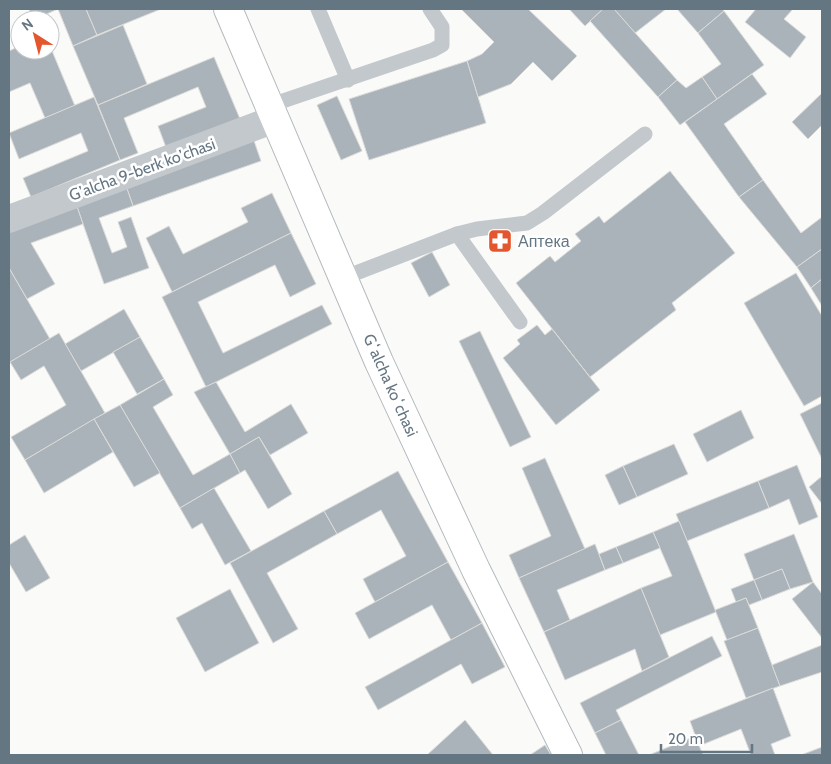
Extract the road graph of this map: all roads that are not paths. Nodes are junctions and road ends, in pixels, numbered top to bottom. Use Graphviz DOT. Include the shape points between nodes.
graph roads {
  1 [pos="228,9"];
  2 [pos="318,9"];
  3 [pos="430,9"];
  4 [pos="348,80"];
  5 [pos="273,112"];
  6 [pos="645,134"];
  7 [pos="9,219"];
  8 [pos="457,234"];
  9 [pos="343,278"];
  10 [pos="520,322"];
  11 [pos="568,755"];
  1 -- 5 [label="street, Gʻalcha koʻchasi"];
  2 -- 4 [label="lane"];
  3 -- 4 [label="lane" via="442,27 442,45"];
  4 -- 5 [label="lane"];
  5 -- 7 [label="street, Gʼalcha 9-berk koʼchasi"];
  5 -- 9 [label="street, Gʻalcha koʻchasi"];
  6 -- 8 [label="lane" via="527,223"];
  8 -- 9 [label="lane"];
  8 -- 10 [label="lane"];
  9 -- 11 [label="street, Gʻalcha koʻchasi" via="471,561"];
}
